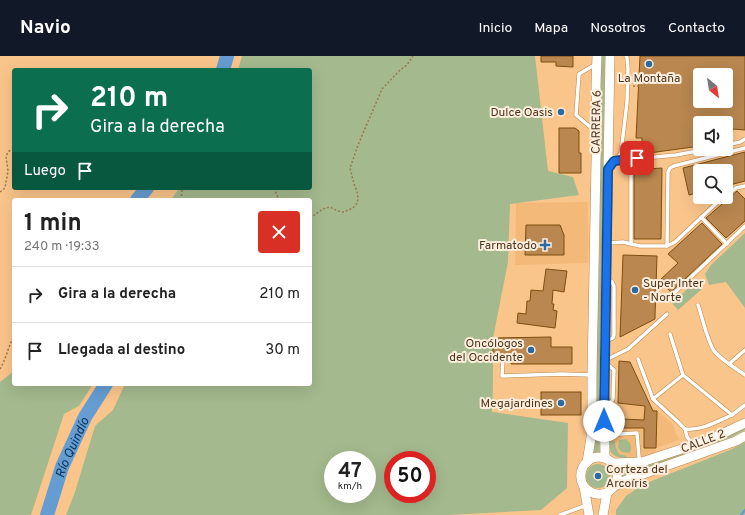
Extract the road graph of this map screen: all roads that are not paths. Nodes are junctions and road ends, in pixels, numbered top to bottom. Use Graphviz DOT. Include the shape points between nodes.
graph roads {
  1 [pos="610,56"];
  2 [pos="626,56"];
  3 [pos="597,60"];
  4 [pos="597,133"];
  5 [pos="745,139"];
  6 [pos="733,144"];
  7 [pos="745,148"];
  8 [pos="693,152"];
  9 [pos="614,161"];
  10 [pos="608,169"];
  11 [pos="631,175"];
  12 [pos="745,186"];
  13 [pos="733,190"];
  14 [pos="715,204"];
  15 [pos="701,217"];
  16 [pos="745,226"];
  17 [pos="606,243"];
  18 [pos="631,244"];
  19 [pos="727,244"];
  20 [pos="667,246"];
  21 [pos="670,297"];
  22 [pos="698,305"];
  23 [pos="667,314"];
  24 [pos="670,334"];
  25 [pos="745,350"];
  26 [pos="638,359"];
  27 [pos="503,360"];
  28 [pos="604,361"];
  29 [pos="729,364"];
  30 [pos="592,375"];
  31 [pos="683,375"];
  32 [pos="745,375"];
  33 [pos="653,399"];
  34 [pos="745,405"];
  35 [pos="604,406"];
  36 [pos="732,415"];
  37 [pos="745,423"];
  38 [pos="685,429"];
  39 [pos="618,434"];
  40 [pos="604,435"];
  41 [pos="745,436"];
  42 [pos="693,445"];
  43 [pos="604,458"];
  44 [pos="587,462"];
  45 [pos="642,462"];
  46 [pos="613,463"];
  47 [pos="615,486"];
  48 [pos="584,487"];
  49 [pos="606,493"];
  50 [pos="588,504"];
  51 [pos="560,515"];
  52 [pos="590,515"];
  53 [pos="603,515"];
  1 -- 10 [label="main road"];
  2 -- 9 [label="lane" via="627,102 621,153"];
  3 -- 4 [label="main road, CARRERA 6"];
  3 -- 4 [label="lane" via="579,74 576,115"];
  4 -- 30 [label="main road, CARRERA 6"];
  5 -- 6 [label="lane"];
  7 -- 20 [label="lane" via="670,168"];
  8 -- 9 [label="lane"];
  9 -- 10 [label="lane"];
  10 -- 17 [label="main road"];
  11 -- 18 [label="lane"];
  12 -- 13 [label="lane"];
  14 -- 15 [label="lane"];
  15 -- 19 [label="lane"];
  15 -- 20 [label="lane" via="675,242"];
  16 -- 19 [label="lane"];
  17 -- 18 [label="lane"];
  17 -- 28 [label="main road"];
  18 -- 20 [label="lane"];
  19 -- 21 [label="lane"];
  22 -- 29 [label="lane" via="711,346"];
  23 -- 28 [label="lane" via="628,349"];
  24 -- 31 [label="lane"];
  25 -- 29 [label="lane"];
  26 -- 33 [label="lane"];
  27 -- 30 [label="lane" via="502,376"];
  28 -- 35 [label="main road"];
  29 -- 32 [label="lane"];
  30 -- 44 [label="main road, CARRERA 6" via="591,438"];
  31 -- 33 [label="lane"];
  31 -- 36 [label="lane"];
  33 -- 38 [label="lane"];
  34 -- 36 [label="lane"];
  35 -- 39 [label="lane" via="617,411"];
  35 -- 40 [label="main road"];
  36 -- 38 [label="lane" via="697,429"];
  37 -- 42 [label="main road, CALLE 2"];
  38 -- 42 [label="lane"];
  39 -- 40 [label="lane"];
  39 -- 45 [label="lane" via="637,433 639,457"];
  40 -- 43 [label="main road"];
  41 -- 47 [label="main road, CALLE 2"];
  42 -- 45 [label="main road, CALLE 2"];
  43 -- 44 [label="main road" via="599,457"];
  43 -- 46 [label="main road"];
  44 -- 48 [label="main road" via="581,471"];
  45 -- 46 [label="main road, CALLE 2"];
  46 -- 47 [label="main road" via="617,475"];
  47 -- 49 [label="main road"];
  48 -- 49 [label="main road" via="594,493"];
  48 -- 50 [label="main road"];
  49 -- 53 [label="main road"];
  50 -- 51 [label="lane"];
  50 -- 52 [label="main road"];
}
